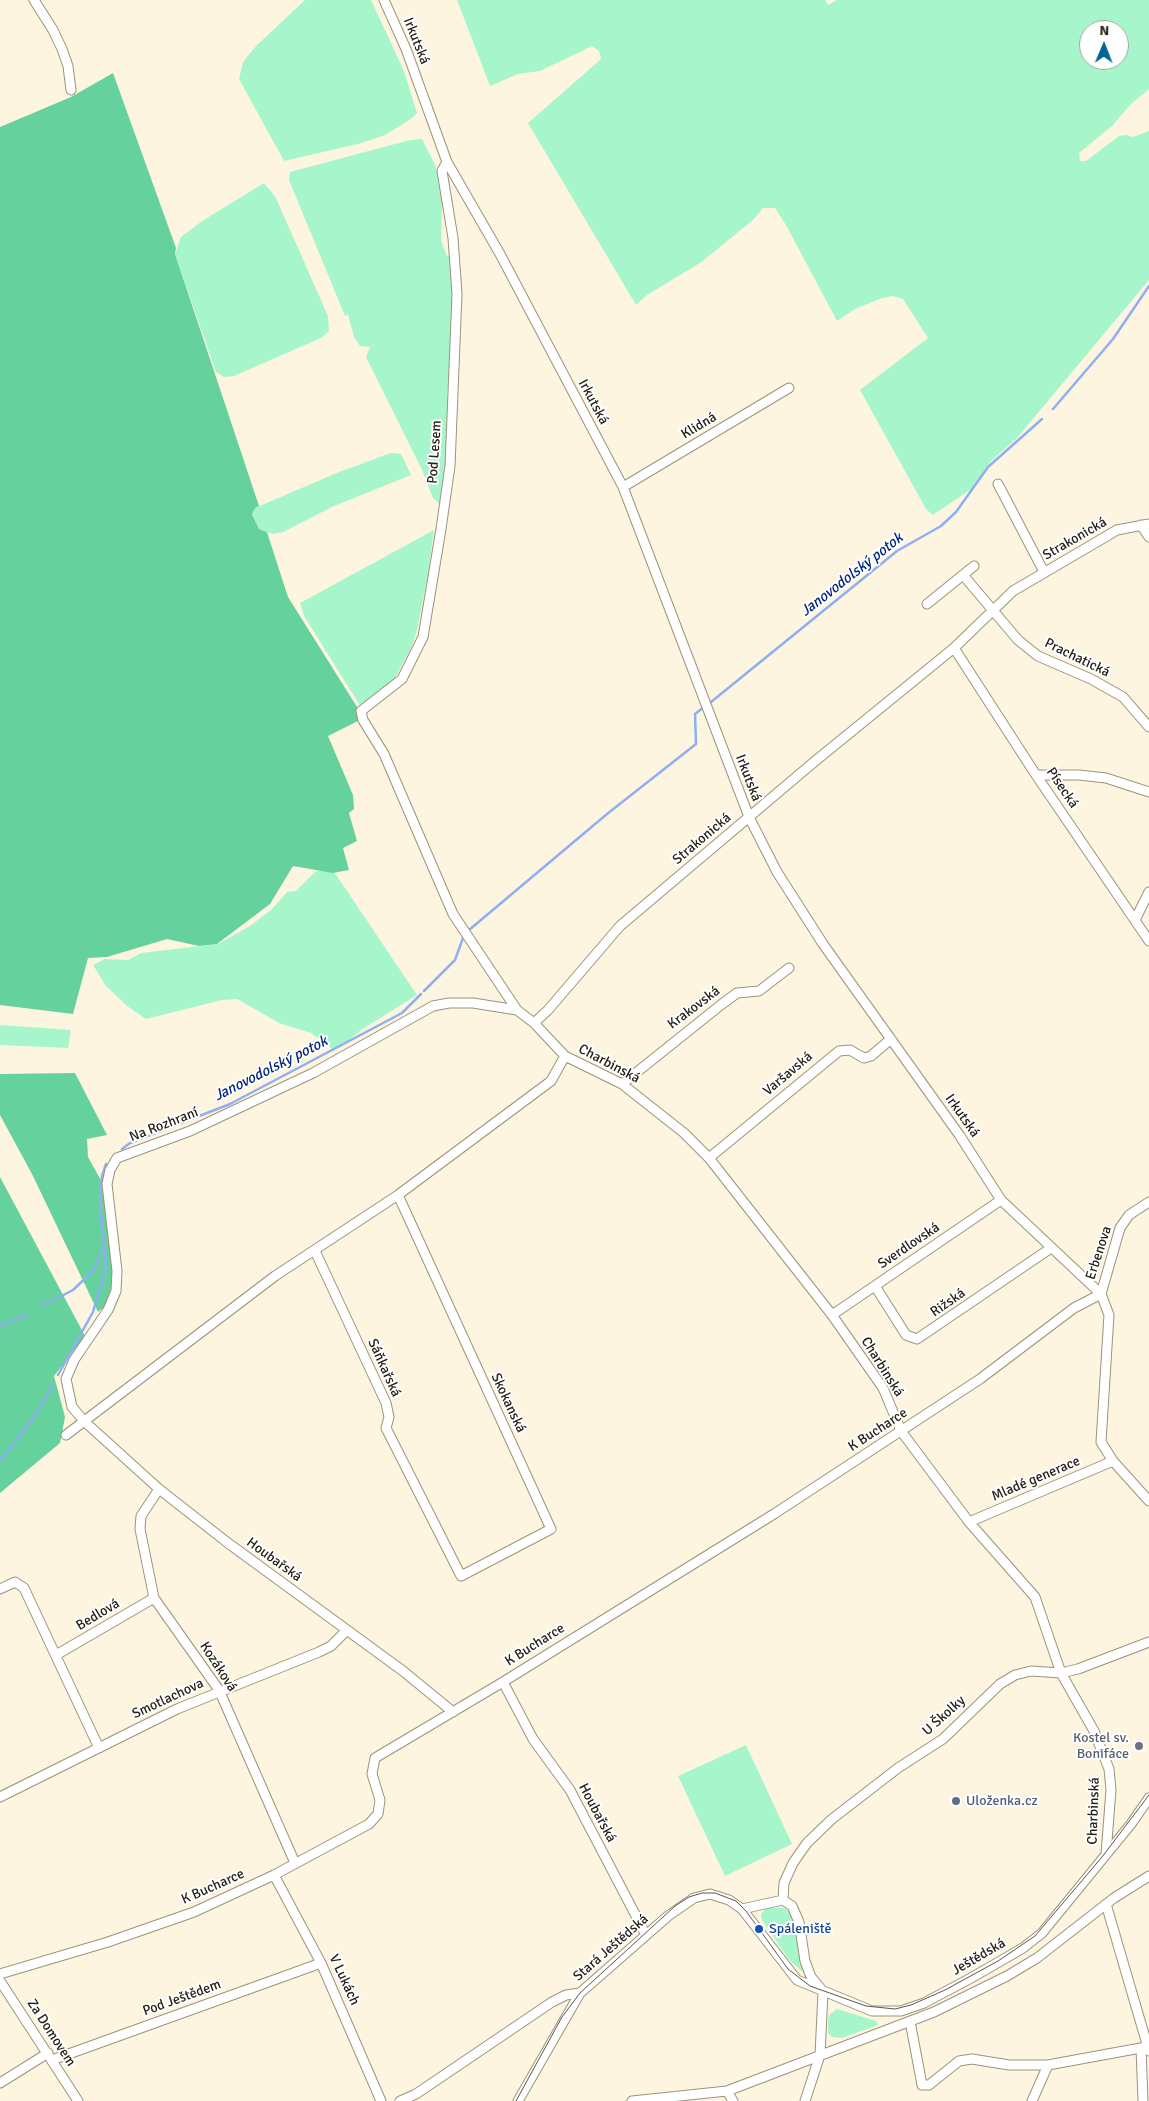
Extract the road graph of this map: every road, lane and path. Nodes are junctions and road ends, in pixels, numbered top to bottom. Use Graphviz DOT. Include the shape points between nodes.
graph roads {
  1 [pos="34,0"];
  2 [pos="384,0"];
  3 [pos="71,90"];
  4 [pos="447,162"];
  5 [pos="790,388"];
  6 [pos="998,484"];
  7 [pos="623,487"];
  8 [pos="1145,524"];
  9 [pos="1149,537"];
  10 [pos="974,566"];
  11 [pos="1044,572"];
  12 [pos="963,575"];
  13 [pos="927,604"];
  14 [pos="992,612"];
  15 [pos="954,648"];
  16 [pos="1149,728"];
  17 [pos="1036,775"];
  18 [pos="1149,792"];
  19 [pos="748,817"];
  20 [pos="1149,892"];
  21 [pos="1135,920"];
  22 [pos="1149,941"];
  23 [pos="789,968"];
  24 [pos="517,1010"];
  25 [pos="534,1023"];
  26 [pos="891,1039"];
  27 [pos="565,1056"];
  28 [pos="622,1084"];
  29 [pos="709,1158"];
  30 [pos="398,1195"];
  31 [pos="1001,1200"];
  32 [pos="1149,1202"];
  33 [pos="1052,1248"];
  34 [pos="315,1250"];
  35 [pos="875,1286"];
  36 [pos="1100,1294"];
  37 [pos="832,1316"];
  38 [pos="85,1422"];
  39 [pos="901,1430"];
  40 [pos="66,1435"];
  41 [pos="1113,1461"];
  42 [pos="160,1489"];
  43 [pos="1149,1501"];
  44 [pos="969,1522"];
  45 [pos="461,1576"];
  46 [pos="0,1589"];
  47 [pos="154,1598"];
  48 [pos="347,1630"];
  49 [pos="1149,1642"];
  50 [pos="56,1655"];
  51 [pos="1061,1674"];
  52 [pos="503,1682"];
  53 [pos="219,1690"];
  54 [pos="453,1712"];
  55 [pos="99,1748"];
  56 [pos="0,1797"];
  57 [pos="1149,1798"];
  58 [pos="1106,1854"];
  59 [pos="295,1863"];
  60 [pos="274,1875"];
  61 [pos="1149,1876"];
  62 [pos="782,1900"];
  63 [pos="1106,1904"];
  64 [pos="742,1909"];
  65 [pos="646,1936"];
  66 [pos="321,1962"];
  67 [pos="0,1974"];
  68 [pos="0,1981"];
  69 [pos="823,1992"];
  70 [pos="580,1993"];
  71 [pos="910,2021"];
  72 [pos="1145,2049"];
  73 [pos="820,2055"];
  74 [pos="50,2056"];
  75 [pos="1048,2065"];
  76 [pos="0,2083"];
  77 [pos="728,2091"];
  78 [pos="676,2099"];
  79 [pos="78,2101"];
  80 [pos="381,2101"];
  81 [pos="400,2101"];
  82 [pos="518,2101"];
  83 [pos="632,2101"];
  84 [pos="733,2101"];
  85 [pos="805,2101"];
  86 [pos="1032,2101"];
  87 [pos="1143,2101"];
  1 -- 3 [label="street" via="62,49"];
  2 -- 4 [label="street, Irkutská" via="406,49"];
  4 -- 7 [label="street, Irkutská" via="500,254"];
  4 -- 24 [label="street, Pod Lesem" via="442,171 453,238 457,294 450,466 441,529 424,637 402,679 362,711 363,720 384,754 453,914"];
  5 -- 7 [label="street, Klidná"];
  6 -- 11 [label="street, Strakonická"];
  7 -- 19 [label="street, Irkutská"];
  8 -- 9 [label="street"];
  8 -- 11 [label="street, Strakonická" via="1117,530"];
  10 -- 12 [label="street"];
  11 -- 14 [label="street, Strakonická" via="1013,591"];
  12 -- 13 [label="street"];
  12 -- 14 [label="street"];
  14 -- 15 [label="street, Strakonická"];
  14 -- 16 [label="street, Prachatická" via="1038,656 1124,697"];
  15 -- 17 [label="street, Písecká"];
  15 -- 19 [label="street, Strakonická"];
  17 -- 18 [label="street" via="1106,778"];
  17 -- 21 [label="street, Písecká"];
  19 -- 25 [label="street, Strakonická" via="620,926"];
  19 -- 26 [label="street, Irkutská" via="782,880 823,944"];
  20 -- 21 [label="street"];
  21 -- 22 [label="street, Písecká"];
  23 -- 28 [label="street, Krakovská" via="759,991 737,994 722,1004"];
  24 -- 25 [label="street, Na Rozhraní"];
  24 -- 38 [label="street, Na Rozhraní" via="473,1003 433,1006 314,1073 190,1131 117,1158 107,1184 117,1271 116,1291 108,1310 74,1360 66,1380 67,1396"];
  25 -- 27 [label="street, Charbinská"];
  26 -- 29 [label="street, Varšavská" via="864,1058 850,1050 839,1051"];
  26 -- 31 [label="street, Irkutská"];
  27 -- 28 [label="street, Charbinská"];
  27 -- 30 [label="street" via="552,1081"];
  28 -- 29 [label="street, Charbinská" via="684,1133"];
  29 -- 37 [label="street, Charbinská"];
  30 -- 34 [label="street"];
  30 -- 45 [label="street, Skokanská" via="551,1529"];
  31 -- 33 [label="street, Irkutská"];
  31 -- 35 [label="street, Sverdlovská"];
  32 -- 36 [label="street, Erbenova" via="1130,1215 1120,1228"];
  33 -- 35 [label="street, Rižská" via="917,1339 906,1335"];
  33 -- 36 [label="street, Irkutská"];
  34 -- 38 [label="street" via="275,1276"];
  34 -- 45 [label="street, Sáňkařská" via="386,1403 389,1417 386,1428"];
  35 -- 37 [label="street, Sverdlovská"];
  36 -- 39 [label="street, K Bucharce" via="1074,1308 980,1379"];
  36 -- 41 [label="street, Irkutská" via="1109,1316 1101,1442"];
  37 -- 39 [label="street, Charbinská" via="882,1388"];
  38 -- 40 [label="street"];
  38 -- 42 [label="street, Houbařská"];
  39 -- 44 [label="street, Charbinská"];
  39 -- 52 [label="street, K Bucharce" via="774,1514"];
  41 -- 43 [label="street, Irkutská"];
  41 -- 44 [label="street, Mladé generace"];
  42 -- 47 [label="street, Kozáková" via="141,1516 140,1529"];
  42 -- 48 [label="street, Houbařská"];
  44 -- 51 [label="street, Charbinská" via="1036,1597"];
  46 -- 50 [label="street" via="15,1582 24,1588"];
  47 -- 50 [label="street, Bedlová"];
  47 -- 53 [label="street, Kozáková"];
  48 -- 53 [label="street, Smotlachova" via="331,1646 319,1652"];
  48 -- 54 [label="street, Houbařská"];
  49 -- 51 [label="street, U Školky"];
  50 -- 55 [label="street"];
  51 -- 58 [label="street, Charbinská" via="1094,1731 1109,1768 1111,1790"];
  51 -- 62 [label="street, U Školky" via="1031,1672 1015,1675 1000,1684 944,1739 898,1768 832,1819 807,1843 793,1863 784,1883"];
  52 -- 54 [label="street, K Bucharce"];
  52 -- 65 [label="street, Houbařská" via="533,1739 570,1790"];
  53 -- 55 [label="street, Smotlachova"];
  53 -- 59 [label="street, Kozáková"];
  54 -- 59 [label="street, K Bucharce" via="375,1758 372,1774 380,1800 378,1814 369,1824"];
  55 -- 56 [label="street, Smotlachova"];
  57 -- 58 [label="street, Ještědská"];
  58 -- 69 [label="street, Ještědská" via="1042,1933 1023,1948 924,2003 901,2011 872,2011"];
  59 -- 60 [label="street, K Bucharce"];
  60 -- 66 [label="street, V Lukách"];
  60 -- 67 [label="street, K Bucharce" via="194,1912"];
  61 -- 63 [label="street, Ještědská"];
  62 -- 64 [label="street"];
  62 -- 69 [label="street" via="792,1906 799,1922 805,1961 811,1977"];
  63 -- 71 [label="street, Ještědská" via="1038,1958"];
  63 -- 72 [label="street"];
  64 -- 65 [label="street, Stará Ještědská" via="729,1900 710,1894 694,1898"];
  64 -- 69 [label="street, Stará Ještědská" via="797,1980"];
  65 -- 70 [label="street, Stará Ještědská"];
  66 -- 74 [label="street, Pod Ještědem"];
  66 -- 80 [label="street, V Lukách"];
  68 -- 74 [label="street, Za Domovem"];
  69 -- 73 [label="street"];
  70 -- 81 [label="street" via="552,2002 416,2094"];
  70 -- 82 [label="street, Stará Ještědská"];
  71 -- 73 [label="street, Ještědská"];
  71 -- 75 [label="street" via="922,2085 929,2085 959,2061 972,2059 1009,2065"];
  72 -- 75 [label="street"];
  72 -- 87 [label="street"];
  73 -- 77 [label="street, Ještědská"];
  73 -- 85 [label="street"];
  74 -- 76 [label="street, Pod Ještědem"];
  74 -- 79 [label="street, Za Domovem"];
  75 -- 86 [label="street"];
  77 -- 78 [label="street, Ještědská"];
  77 -- 84 [label="street"];
  78 -- 83 [label="street, Ještědská"];
}
